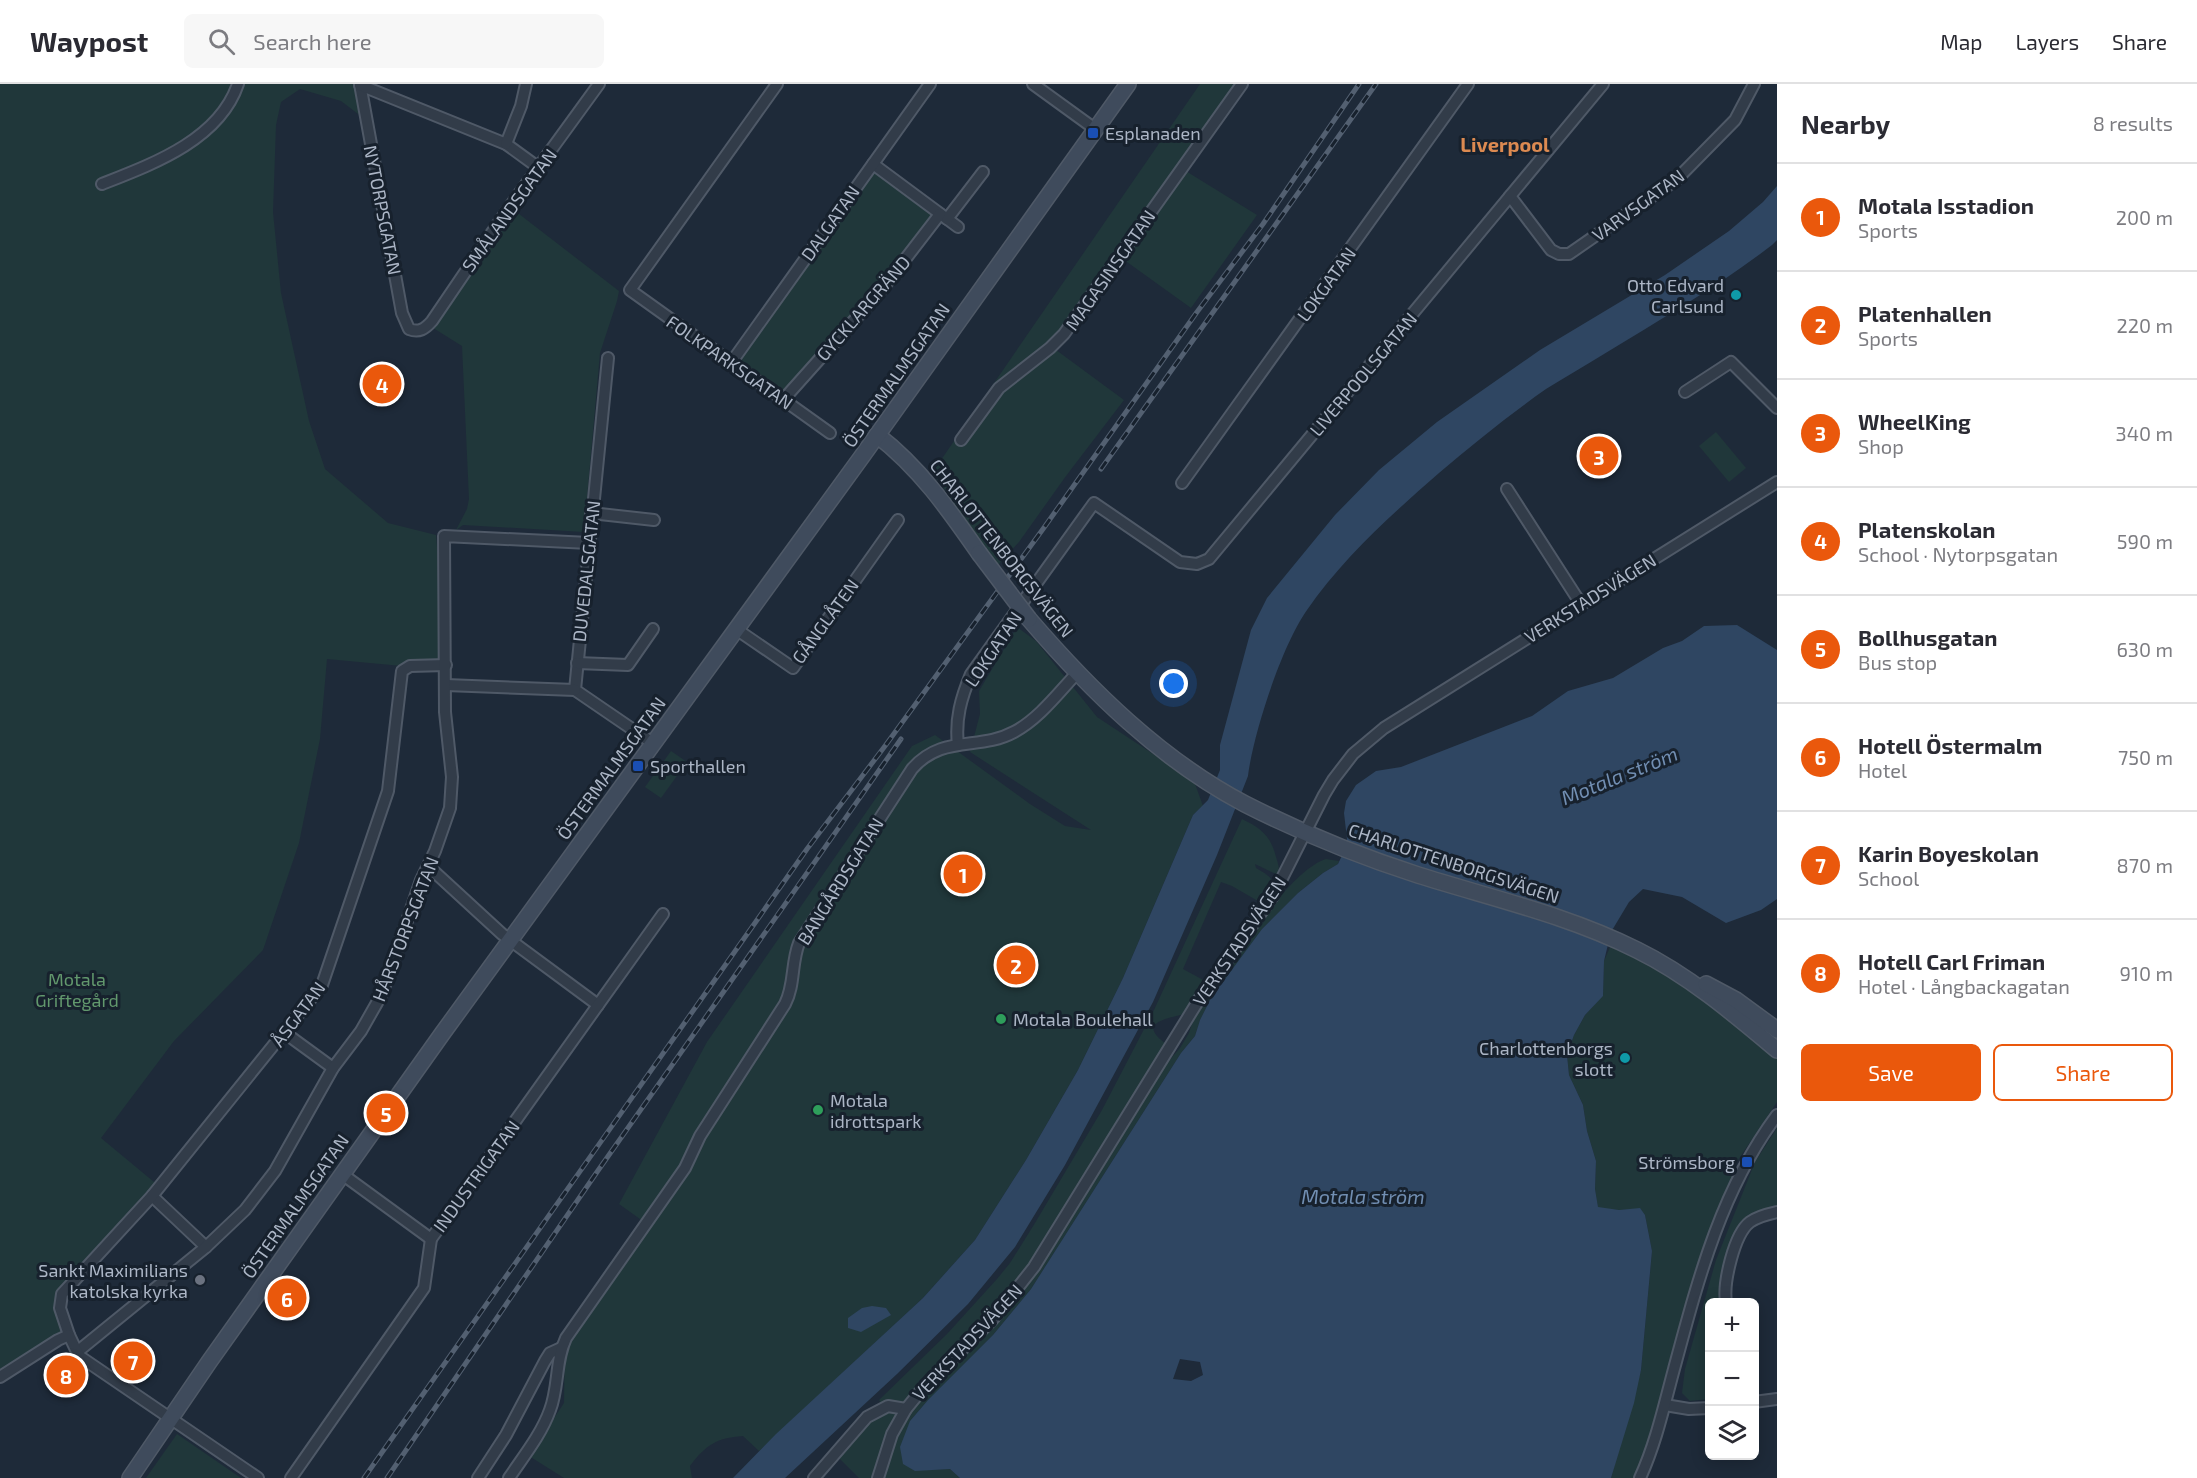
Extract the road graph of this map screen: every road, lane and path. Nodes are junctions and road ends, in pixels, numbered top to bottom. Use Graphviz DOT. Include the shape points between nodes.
graph roads {
  1 [pos="238,84"];
  2 [pos="360,84"];
  3 [pos="526,84"];
  4 [pos="599,84"];
  5 [pos="777,84"];
  6 [pos="930,84"];
  7 [pos="1033,84"];
  8 [pos="1128,84"];
  9 [pos="1242,84"];
  10 [pos="1468,84"];
  11 [pos="1603,84"];
  12 [pos="1754,84"];
  13 [pos="1095,129"];
  14 [pos="506,144"];
  15 [pos="873,164"];
  16 [pos="539,168"];
  17 [pos="983,172"];
  18 [pos="102,184"];
  19 [pos="1510,196"];
  20 [pos="944,217"];
  21 [pos="958,227"];
  22 [pos="415,331"];
  23 [pos="608,358"];
  24 [pos="731,363"];
  25 [pos="1685,392"];
  26 [pos="783,400"];
  27 [pos="1777,408"];
  28 [pos="830,433"];
  29 [pos="877,435"];
  30 [pos="961,440"];
  31 [pos="1777,482"];
  32 [pos="1182,483"];
  33 [pos="1507,489"];
  34 [pos="1094,503"];
  35 [pos="591,513"];
  36 [pos="654,520"];
  37 [pos="898,520"];
  38 [pos="588,543"];
  39 [pos="1581,604"];
  40 [pos="653,629"];
  41 [pos="736,629"];
  42 [pos="577,663"];
  43 [pos="446,665"];
  44 [pos="1078,672"];
  45 [pos="446,685"];
  46 [pos="575,690"];
  47 [pos="654,744"];
  48 [pos="958,745"];
  49 [pos="1305,832"];
  50 [pos="428,866"];
  51 [pos="663,914"];
  52 [pos="510,940"];
  53 [pos="1670,968"];
  54 [pos="598,1005"];
  55 [pos="1777,1030"];
  56 [pos="285,1033"];
  57 [pos="1777,1050"];
  58 [pos="333,1068"];
  59 [pos="1777,1115"];
  60 [pos="342,1174"];
  61 [pos="152,1196"];
  62 [pos="1777,1212"];
  63 [pos="431,1239"];
  64 [pos="206,1246"];
  65 [pos="1726,1298"];
  66 [pos="69,1335"];
  67 [pos="561,1348"];
  68 [pos="77,1352"];
  69 [pos="0,1377"];
  70 [pos="1777,1399"];
  71 [pos="1759,1401"];
  72 [pos="1665,1405"];
  73 [pos="1705,1408"];
  74 [pos="906,1409"];
  75 [pos="171,1418"];
  76 [pos="130,1478"];
  77 [pos="258,1478"];
  78 [pos="291,1478"];
  79 [pos="478,1478"];
  80 [pos="508,1478"];
  81 [pos="814,1478"];
  82 [pos="878,1478"];
  83 [pos="1640,1478"];
  1 -- 18 [label="street" via="230,104 206,130 155,162"];
  2 -- 14 [label="street"];
  2 -- 22 [label="street, NYTORPSGATAN" via="402,313 409,329"];
  3 -- 14 [label="street"];
  4 -- 16 [label="street, SMÅLANDSGATAN"];
  5 -- 24 [label="street, FOLKPARKSGATAN" via="630,290"];
  6 -- 15 [label="street, DALGATAN"];
  7 -- 13 [label="street"];
  8 -- 13 [label="main road, ÖSTERMALMSGATAN"];
  9 -- 30 [label="street, MAGASINSGATAN" via="1064,334 999,388"];
  10 -- 32 [label="street, LOKGATAN"];
  11 -- 19 [label="street, LIVERPOOLSGATAN"];
  12 -- 19 [label="street, VARVSGATAN" via="1735,120 1684,172 1569,254 1551,250"];
  13 -- 29 [label="main road, ÖSTERMALMSGATAN"];
  14 -- 16 [label="street"];
  15 -- 20 [label="street"];
  15 -- 24 [label="street, DALGATAN"];
  16 -- 22 [label="street, SMÅLANDSGATAN" via="432,321"];
  17 -- 20 [label="street, GYCKLARGRÄND"];
  19 -- 34 [label="street, LIVERPOOLSGATAN" via="1209,559 1197,564 1180,562"];
  20 -- 21 [label="street"];
  20 -- 26 [label="street, GYCKLARGRÄND"];
  23 -- 35 [label="street, DUVEDALSGATAN"];
  24 -- 26 [label="street, FOLKPARKSGATAN"];
  25 -- 27 [label="street" via="1731,362"];
  26 -- 28 [label="street, FOLKPARKSGATAN"];
  29 -- 41 [label="main road, ÖSTERMALMSGATAN"];
  29 -- 44 [label="main road, CHARLOTTENBORGSVÄGEN, bridge" via="922,475 1029,619"];
  31 -- 39 [label="street, VERKSTADSVÄGEN"];
  33 -- 39 [label="street"];
  34 -- 48 [label="street, LOKGATAN" via="971,674 959,706"];
  35 -- 36 [label="street"];
  35 -- 38 [label="street, DUVEDALSGATAN"];
  37 -- 41 [label="street, GÅNGLÅTEN" via="793,668"];
  38 -- 42 [label="street, DUVEDALSGATAN"];
  38 -- 43 [label="street, HÅRSTORPSGATAN" via="444,536"];
  39 -- 49 [label="street, VERKSTADSVÄGEN" via="1372,736 1332,780"];
  40 -- 42 [label="street" via="628,665"];
  41 -- 47 [label="main road, ÖSTERMALMSGATAN"];
  42 -- 46 [label="street, DUVEDALSGATAN"];
  43 -- 45 [label="street, HÅRSTORPSGATAN"];
  43 -- 56 [label="street, ÅSGATAN" via="410,666 402,671 390,781 384,802 322,985"];
  44 -- 48 [label="street, BANGÅRDSGATAN" via="1034,718 1014,732"];
  44 -- 49 [label="main road, CHARLOTTENBORGSVÄGEN" via="1178,762 1244,803"];
  45 -- 46 [label="street"];
  45 -- 50 [label="street, HÅRSTORPSGATAN" via="452,792 445,826"];
  46 -- 47 [label="street"];
  47 -- 52 [label="main road, ÖSTERMALMSGATAN"];
  48 -- 67 [label="street, BANGÅRDSGATAN" via="940,748 924,757 903,783 799,943 791,992 785,1004 700,1136 685,1168"];
  49 -- 53 [label="main road, CHARLOTTENBORGSVÄGEN" via="1418,875 1610,937"];
  49 -- 74 [label="street, VERKSTADSVÄGEN" via="1273,896 1200,998 1034,1268 1000,1312"];
  50 -- 52 [label="street"];
  50 -- 58 [label="street, HÅRSTORPSGATAN" via="382,994"];
  51 -- 54 [label="street, INDUSTRIGATAN"];
  52 -- 54 [label="street"];
  52 -- 60 [label="main road, ÖSTERMALMSGATAN"];
  53 -- 55 [label="main road, CHARLOTTENBORGSVÄGEN" via="1736,1000"];
  53 -- 57 [label="main road, CHARLOTTENBORGSVÄGEN"];
  54 -- 63 [label="street, INDUSTRIGATAN"];
  56 -- 58 [label="street"];
  56 -- 61 [label="street, ÅSGATAN"];
  58 -- 64 [label="street, HÅRSTORPSGATAN" via="275,1171 245,1210"];
  59 -- 72 [label="street" via="1747,1162 1710,1243"];
  60 -- 63 [label="street"];
  60 -- 75 [label="main road, ÖSTERMALMSGATAN"];
  61 -- 64 [label="street"];
  61 -- 66 [label="street, ÅSGATAN" via="62,1294 60,1308"];
  62 -- 65 [label="street" via="1756,1217 1742,1232 1726,1283"];
  63 -- 78 [label="street, INDUSTRIGATAN" via="424,1288"];
  64 -- 68 [label="street, HÅRSTORPSGATAN"];
  66 -- 68 [label="street"];
  66 -- 69 [label="street"];
  67 -- 79 [label="street, BANGÅRDSGATAN" via="550,1353"];
  67 -- 80 [label="street, BANGÅRDSGATAN" via="550,1410"];
  68 -- 75 [label="street"];
  70 -- 71 [label="street"];
  72 -- 73 [label="street"];
  72 -- 83 [label="street"];
  74 -- 81 [label="street" via="888,1406 867,1417"];
  74 -- 82 [label="street, VERKSTADSVÄGEN" via="892,1434"];
  75 -- 76 [label="main road, ÖSTERMALMSGATAN"];
  75 -- 77 [label="street"];
}
